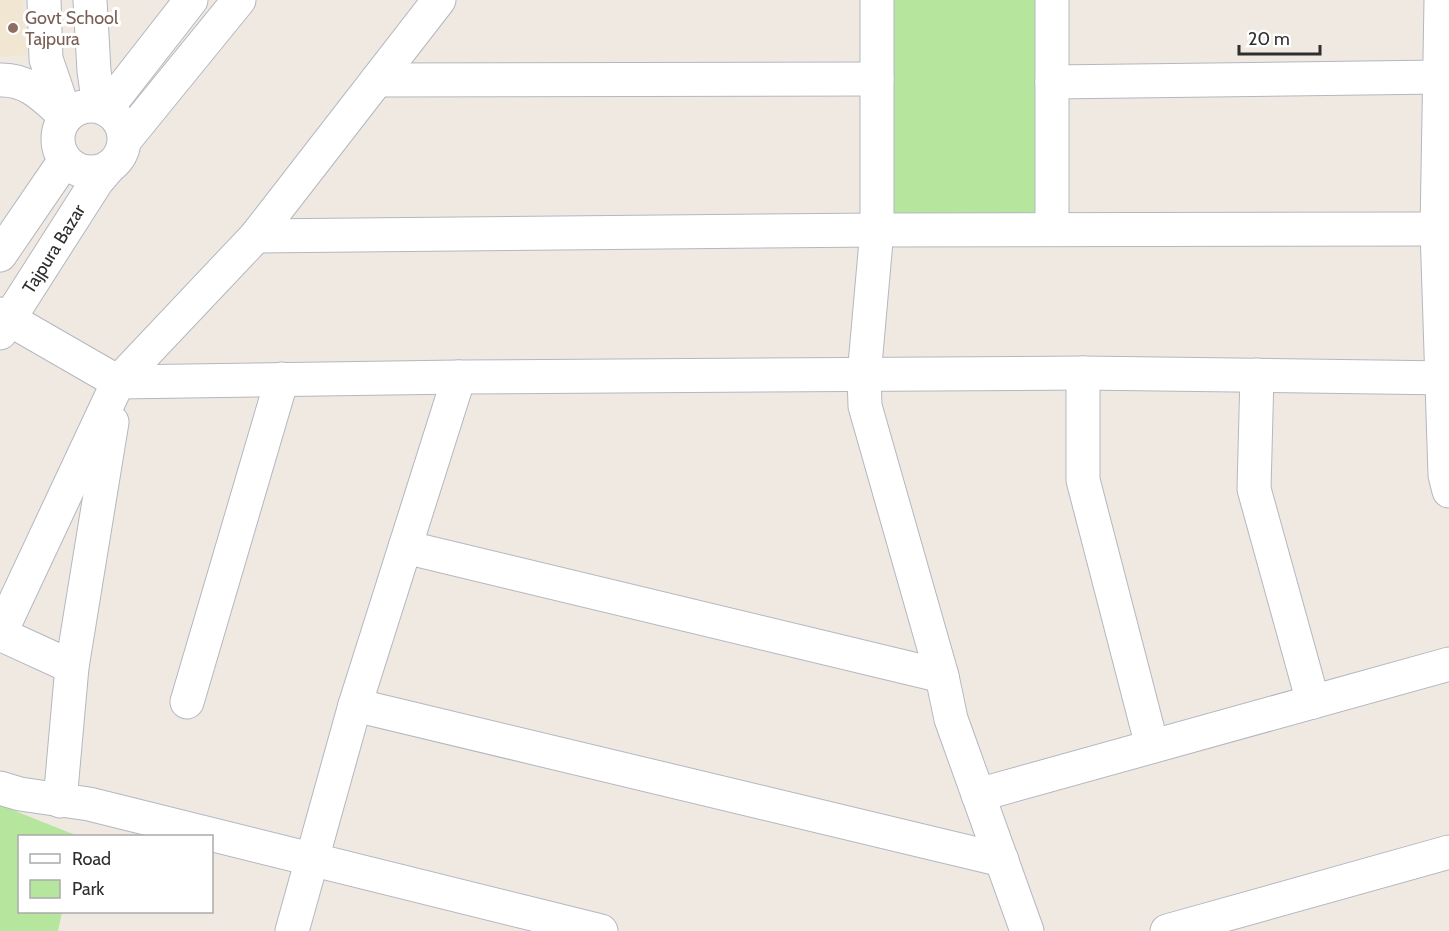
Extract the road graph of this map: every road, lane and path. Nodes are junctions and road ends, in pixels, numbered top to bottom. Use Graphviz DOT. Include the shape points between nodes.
graph roads {
  1 [pos="44,0"];
  2 [pos="90,0"];
  3 [pos="191,0"];
  4 [pos="239,0"];
  5 [pos="439,0"];
  6 [pos="878,0"];
  7 [pos="1052,0"];
  8 [pos="1441,0"];
  9 [pos="1439,77"];
  10 [pos="877,79"];
  11 [pos="0,80"];
  12 [pos="377,80"];
  13 [pos="1052,82"];
  14 [pos="102,107"];
  15 [pos="66,117"];
  16 [pos="117,154"];
  17 [pos="65,160"];
  18 [pos="14,216"];
  19 [pos="1052,229"];
  20 [pos="1437,229"];
  21 [pos="877,230"];
  22 [pos="256,236"];
  23 [pos="0,255"];
  24 [pos="3,322"];
  25 [pos="1083,373"];
  26 [pos="1257,375"];
  27 [pos="864,376"];
  28 [pos="459,377"];
  29 [pos="1446,378"];
  30 [pos="282,379"];
  31 [pos="118,382"];
  32 [pos="1449,490"];
  33 [pos="405,547"];
  34 [pos="1449,664"];
  35 [pos="72,667"];
  36 [pos="942,676"];
  37 [pos="187,702"];
  38 [pos="1313,702"];
  39 [pos="355,705"];
  40 [pos="1152,746"];
  41 [pos="0,788"];
  42 [pos="978,795"];
  43 [pos="60,801"];
  44 [pos="212,835"];
  45 [pos="213,835"];
  46 [pos="1449,852"];
  47 [pos="312,860"];
  48 [pos="1002,860"];
  49 [pos="292,931"];
  50 [pos="601,931"];
  51 [pos="1028,931"];
  52 [pos="1167,931"];
  1 -- 15 [label="street" via="46,59"];
  2 -- 14 [label="street" via="94,71"];
  3 -- 14 [label="street"];
  4 -- 16 [label="street, Tajpura Bazar"];
  5 -- 12 [label="street"];
  6 -- 10 [label="street"];
  7 -- 13 [label="street"];
  8 -- 9 [label="street"];
  9 -- 13 [label="street"];
  9 -- 20 [label="street"];
  10 -- 12 [label="street"];
  10 -- 21 [label="street"];
  11 -- 15 [label="street" via="28,85"];
  12 -- 22 [label="street"];
  13 -- 19 [label="street"];
  14 -- 15 [label="street" via="85,106"];
  14 -- 16 [label="street" via="120,122"];
  15 -- 17 [label="street" via="58,138"];
  16 -- 17 [label="street" via="98,171 86,172"];
  16 -- 24 [label="street, Tajpura Bazar"];
  17 -- 18 [label="street"];
  18 -- 23 [label="street"];
  19 -- 20 [label="street"];
  19 -- 21 [label="street"];
  20 -- 29 [label="street"];
  21 -- 22 [label="street"];
  21 -- 27 [label="street"];
  22 -- 31 [label="street"];
  24 -- 31 [label="street"];
  25 -- 26 [label="street"];
  25 -- 27 [label="street"];
  25 -- 40 [label="street" via="1083,480"];
  26 -- 29 [label="street"];
  26 -- 38 [label="street" via="1254,489"];
  27 -- 28 [label="street"];
  27 -- 36 [label="street" via="865,406"];
  28 -- 30 [label="street"];
  28 -- 33 [label="street"];
  29 -- 32 [label="street" via="1445,475"];
  30 -- 31 [label="street"];
  30 -- 37 [label="street"];
  31 -- 35 [label="street"];
  31 -- 35 [label="street" via="0,634"];
  33 -- 36 [label="street"];
  33 -- 39 [label="street"];
  34 -- 38 [label="street"];
  35 -- 43 [label="street"];
  36 -- 42 [label="street" via="951,719"];
  38 -- 40 [label="street"];
  39 -- 47 [label="street"];
  39 -- 48 [label="street"];
  40 -- 42 [label="street"];
  41 -- 43 [label="street"];
  42 -- 48 [label="street"];
  43 -- 44 [label="street" via="89,804"];
  45 -- 47 [label="street"];
  46 -- 52 [label="street"];
  47 -- 49 [label="street"];
  47 -- 50 [label="street"];
  48 -- 51 [label="street"];
}
